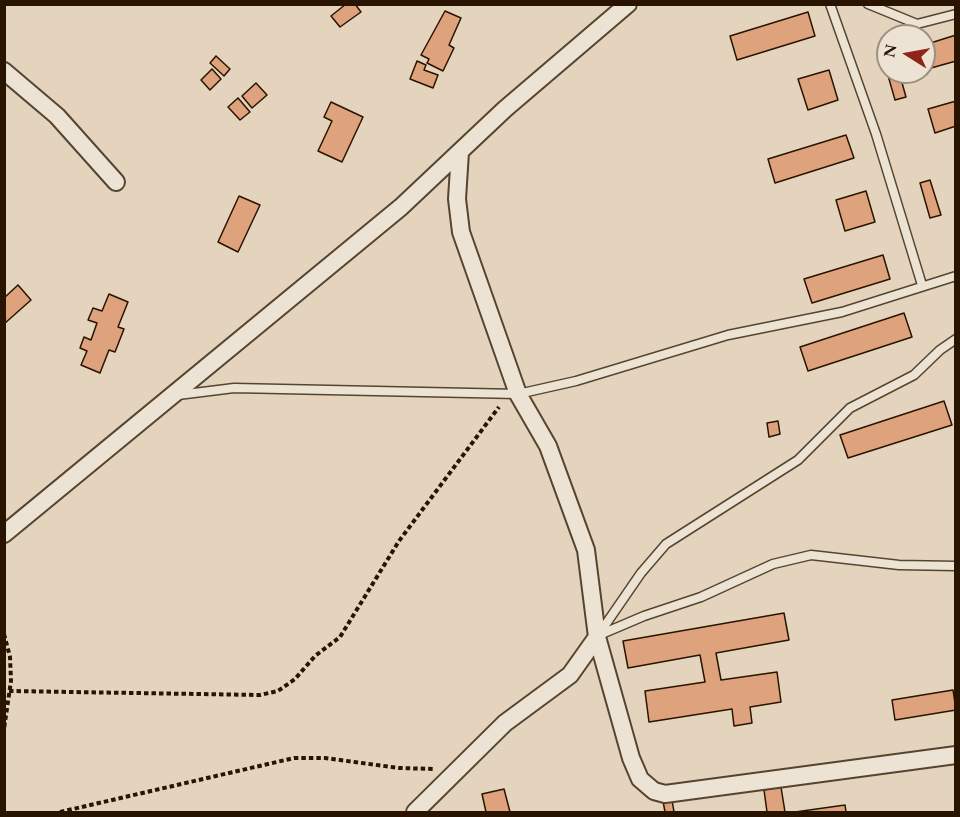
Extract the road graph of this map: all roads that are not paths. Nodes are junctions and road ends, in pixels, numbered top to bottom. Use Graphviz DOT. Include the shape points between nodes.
graph roads {
  1 [pos="628,4"];
  2 [pos="830,4"];
  3 [pos="868,4"];
  4 [pos="956,14"];
  5 [pos="4,70"];
  6 [pos="460,152"];
  7 [pos="116,182"];
  8 [pos="956,276"];
  9 [pos="922,285"];
  10 [pos="956,339"];
  11 [pos="514,393"];
  12 [pos="172,395"];
  13 [pos="4,534"];
  14 [pos="956,566"];
  15 [pos="597,637"];
  16 [pos="956,755"];
  17 [pos="415,813"];
  1 -- 6 [label="street"];
  2 -- 9 [label="lane" via="876,134"];
  3 -- 4 [label="lane" via="917,24"];
  5 -- 7 [label="street" via="57,116"];
  6 -- 11 [label="street" via="460,232 493,318"];
  6 -- 12 [label="street" via="401,207"];
  8 -- 9 [label="lane"];
  9 -- 11 [label="lane" via="842,312 728,335 576,381"];
  10 -- 15 [label="lane" via="914,375 850,408 798,460 666,544"];
  11 -- 12 [label="lane" via="234,388"];
  11 -- 15 [label="street" via="548,446 586,550"];
  12 -- 13 [label="street"];
  14 -- 15 [label="lane" via="899,565 811,555 772,564 701,597"];
  15 -- 16 [label="street" via="631,759 640,779 654,791 664,794"];
  15 -- 17 [label="street" via="570,675 505,723"];
}
